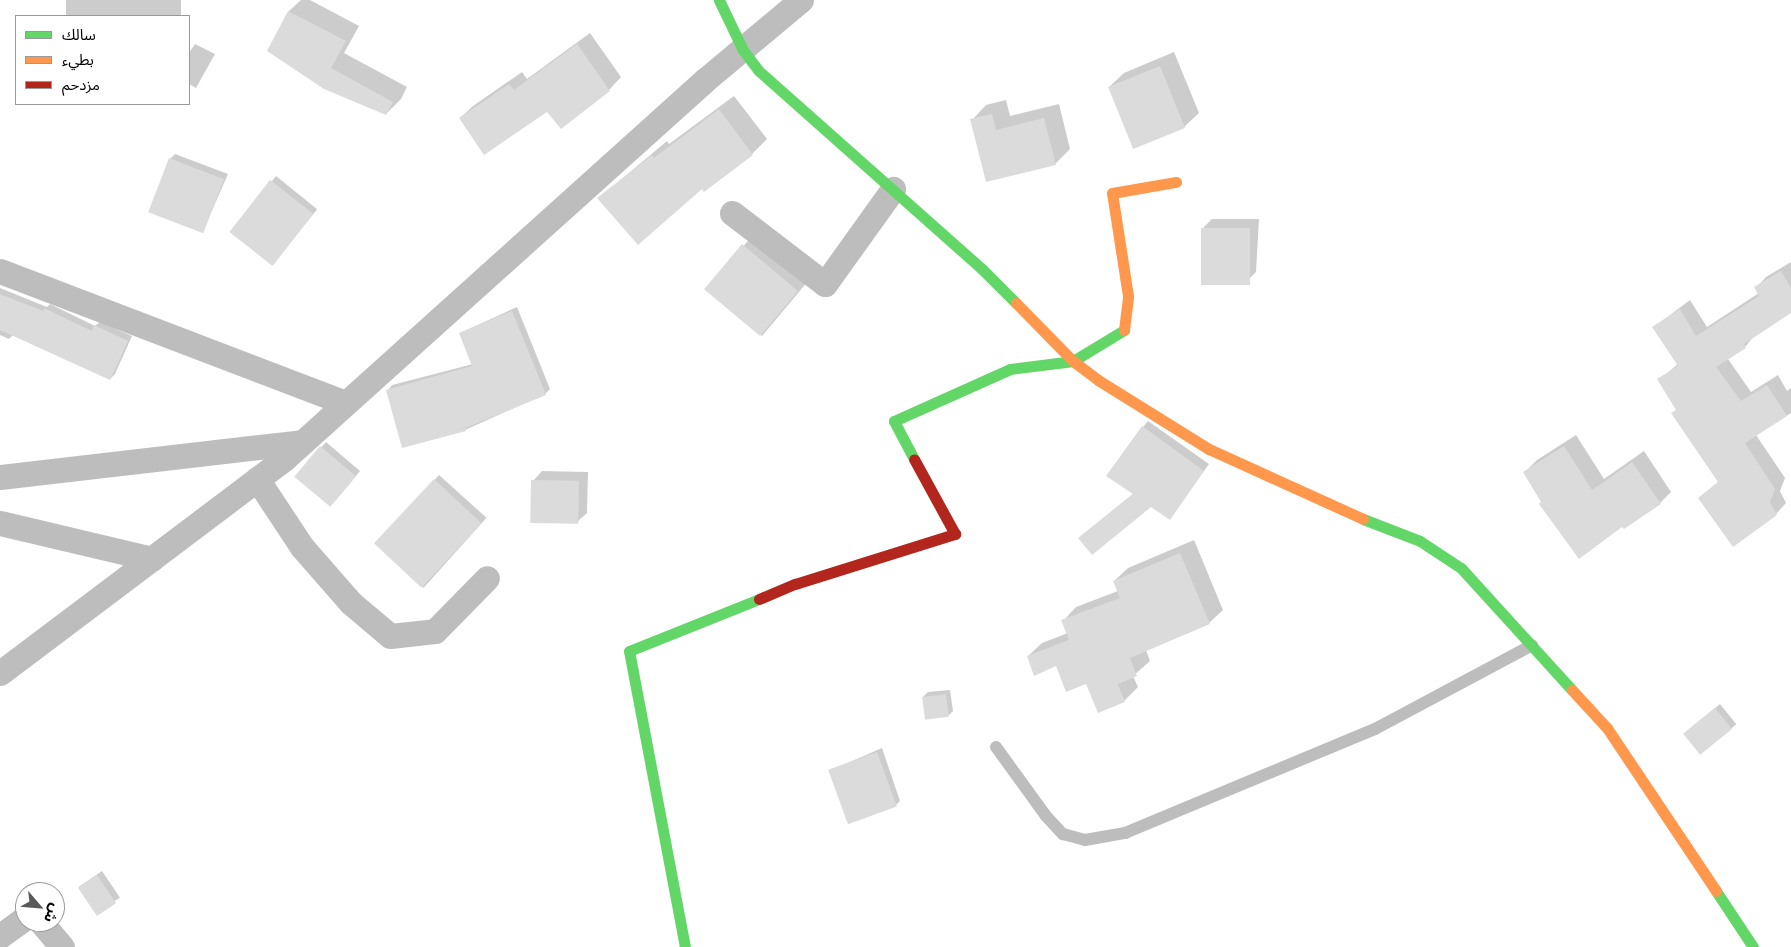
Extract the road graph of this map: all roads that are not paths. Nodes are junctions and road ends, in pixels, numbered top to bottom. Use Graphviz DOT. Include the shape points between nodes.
graph roads {
  1 [pos="719,0"];
  2 [pos="801,0"];
  3 [pos="743,50"];
  4 [pos="1176,182"];
  5 [pos="893,189"];
  6 [pos="732,213"];
  7 [pos="0,271"];
  8 [pos="1073,362"];
  9 [pos="345,403"];
  10 [pos="302,442"];
  11 [pos="0,477"];
  12 [pos="257,479"];
  13 [pos="0,523"];
  14 [pos="152,559"];
  15 [pos="487,578"];
  16 [pos="1532,646"];
  17 [pos="0,673"];
  18 [pos="996,748"];
  19 [pos="15,925"];
  20 [pos="49,932"];
  21 [pos="0,936"];
  22 [pos="62,947"];
  23 [pos="685,947"];
  24 [pos="1753,947"];
  1 -- 3 [label="street"];
  2 -- 3 [label="street"];
  3 -- 5 [label="street" via="760,71"];
  3 -- 9 [label="street"];
  4 -- 8 [label="street" via="1112,193 1128,296 1124,332"];
  5 -- 6 [label="street" via="825,284"];
  5 -- 8 [label="street" via="982,269"];
  7 -- 9 [label="street"];
  8 -- 16 [label="street" via="1209,449 1339,510 1420,541 1461,568"];
  8 -- 23 [label="street" via="1010,369 894,421 954,534 795,584 629,651"];
  9 -- 10 [label="street"];
  10 -- 11 [label="street"];
  10 -- 12 [label="street"];
  12 -- 14 [label="street"];
  12 -- 15 [label="street" via="308,554 350,603 390,636 435,632"];
  13 -- 14 [label="street"];
  14 -- 17 [label="street"];
  16 -- 18 [label="lane" via="1375,729 1125,834 1085,840 1063,834"];
  16 -- 24 [label="street" via="1607,728"];
  19 -- 21 [label="street"];
  20 -- 22 [label="street"];
}
